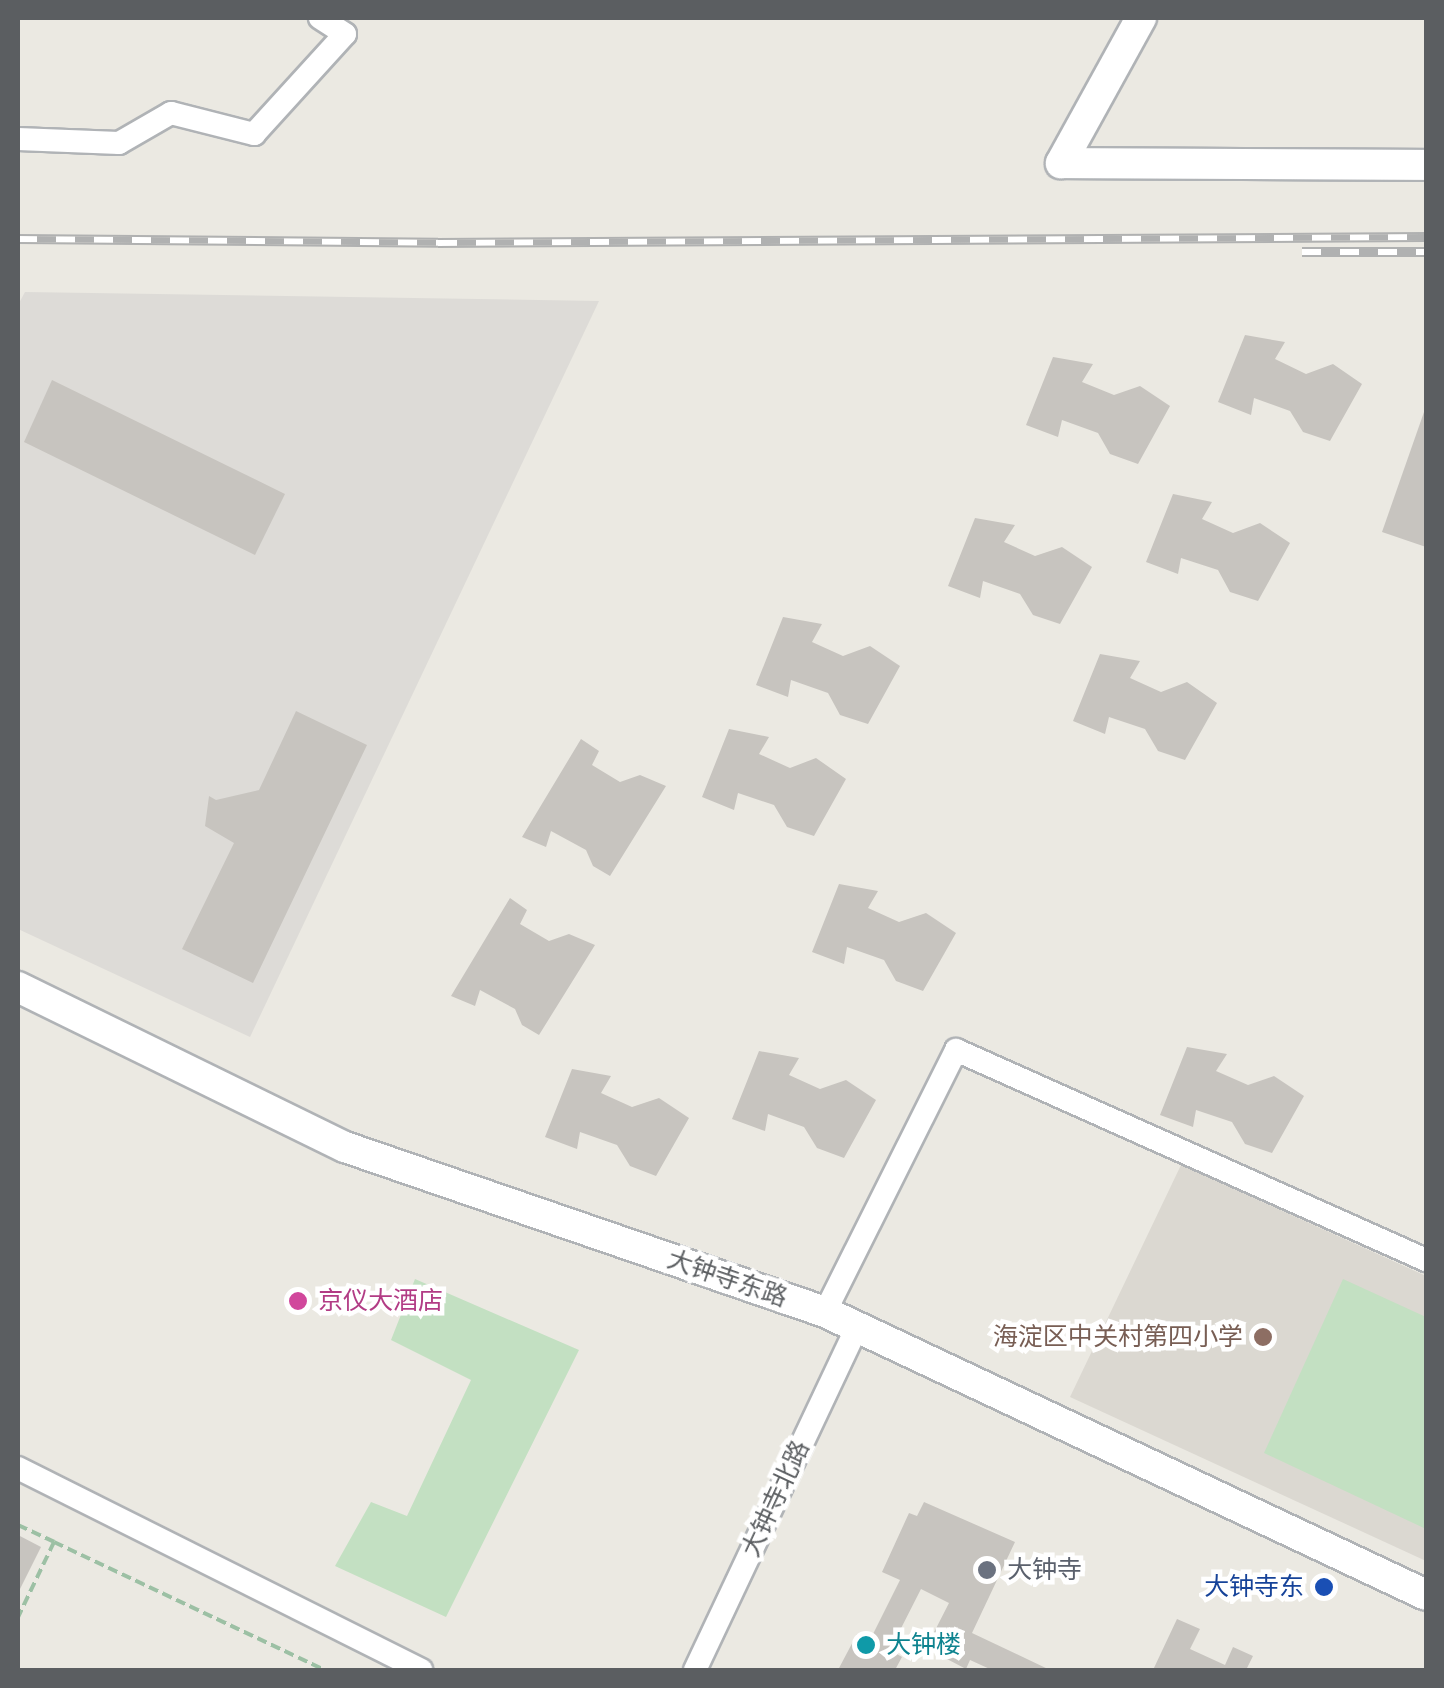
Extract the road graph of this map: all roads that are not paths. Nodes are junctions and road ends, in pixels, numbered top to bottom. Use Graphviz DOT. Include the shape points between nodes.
graph roads {
  1 [pos="320,18"];
  2 [pos="1141,18"];
  3 [pos="18,140"];
  4 [pos="1426,165"];
  5 [pos="18,988"];
  6 [pos="1426,1260"];
  7 [pos="824,1312"];
  8 [pos="857,1328"];
  9 [pos="18,1468"];
  10 [pos="1426,1595"];
  11 [pos="420,1670"];
  12 [pos="695,1670"];
  1 -- 3 [label="street" via="345,34 254,134 171,113 119,143"];
  2 -- 4 [label="street" via="1062,163"];
  5 -- 7 [label="street, 大钟寺东路" via="345,1147"];
  6 -- 7 [label="street" via="956,1050"];
  7 -- 8 [label="street, 大钟寺东路"];
  8 -- 10 [label="street, 大钟寺东路"];
  8 -- 12 [label="street, 大钟寺北路"];
  9 -- 11 [label="street"];
}
